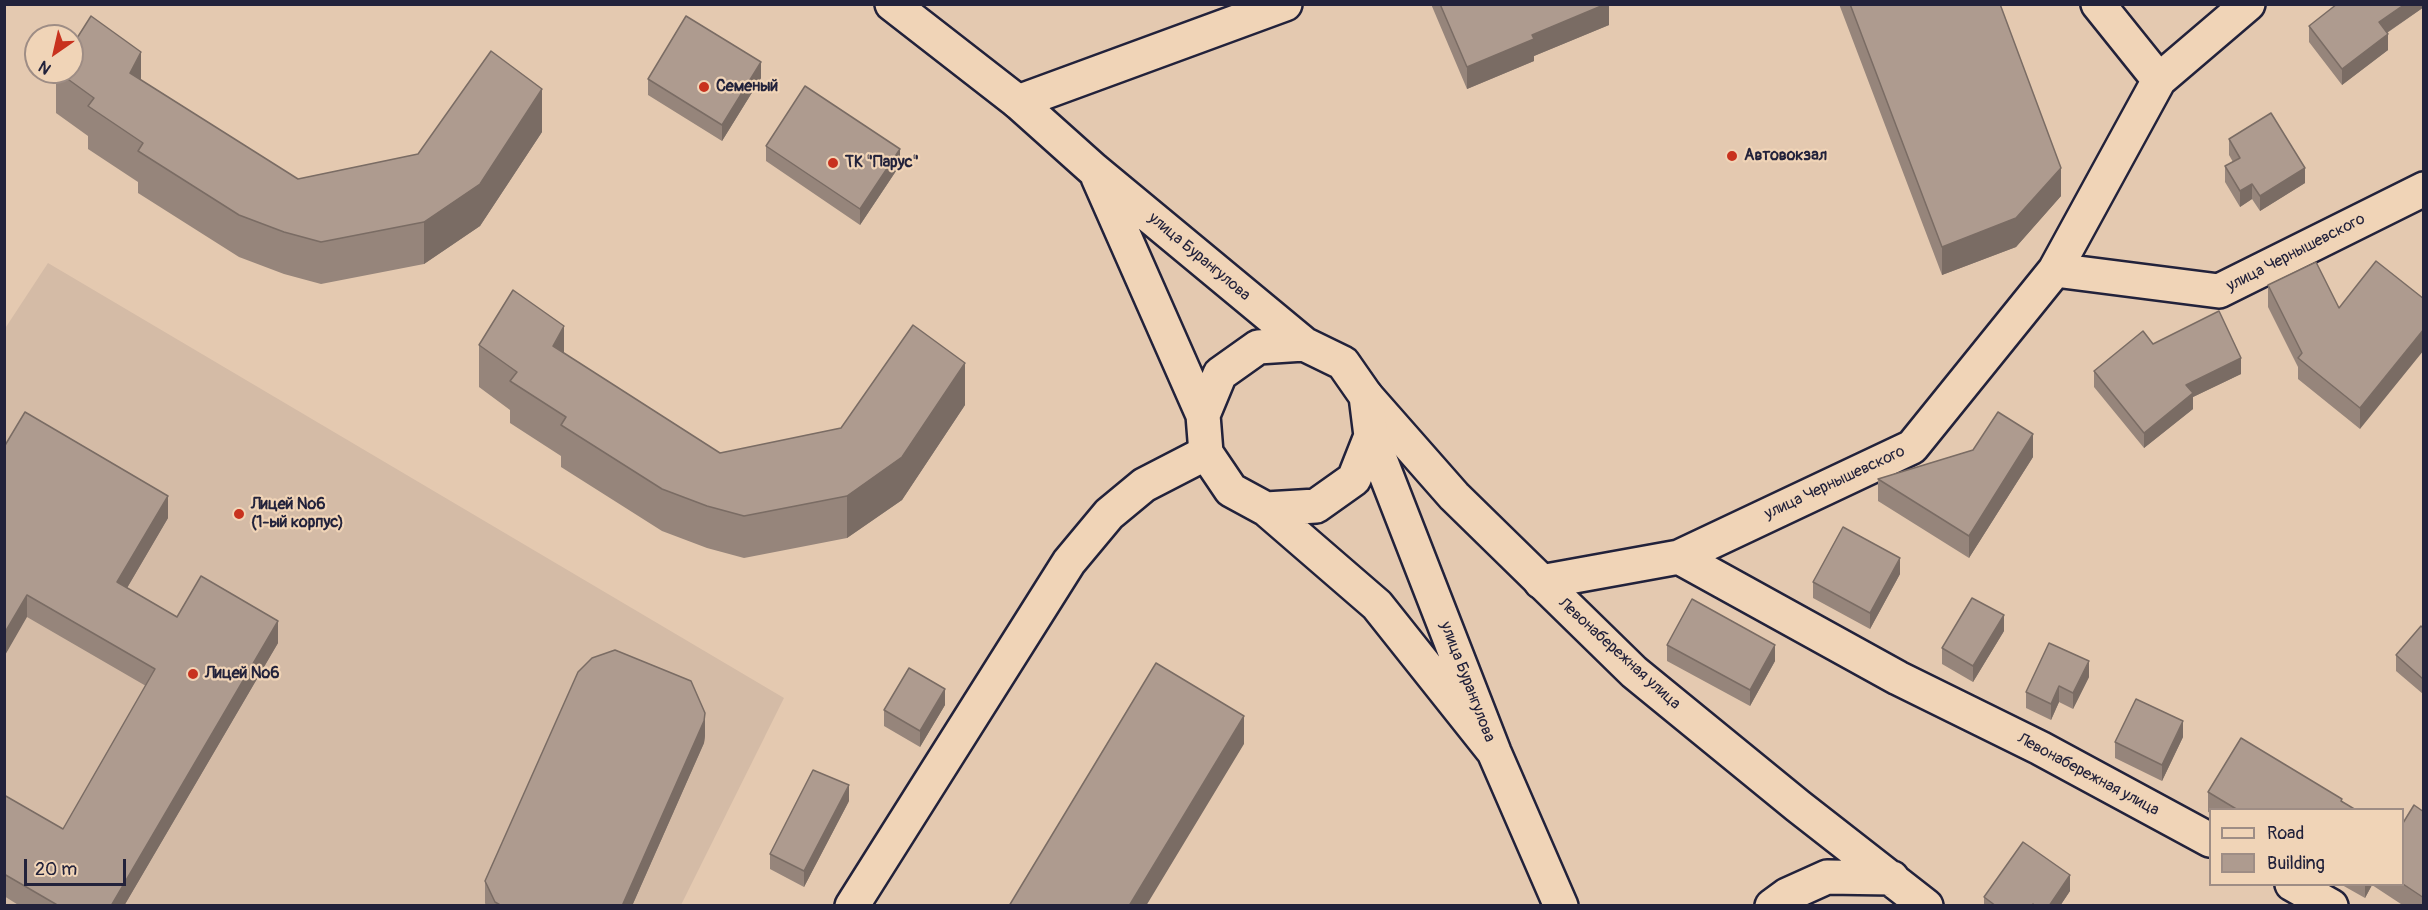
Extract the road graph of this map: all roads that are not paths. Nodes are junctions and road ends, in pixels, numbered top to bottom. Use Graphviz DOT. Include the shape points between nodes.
graph roads {
  1 [pos="892,4"];
  2 [pos="1285,4"];
  3 [pos="2098,4"];
  4 [pos="2248,4"];
  5 [pos="2159,81"];
  6 [pos="1018,102"];
  7 [pos="1094,170"];
  8 [pos="2424,189"];
  9 [pos="2055,270"];
  10 [pos="1304,344"];
  11 [pos="1366,396"];
  12 [pos="1203,415"];
  13 [pos="1371,436"];
  14 [pos="1206,453"];
  15 [pos="1266,509"];
  16 [pos="1679,557"];
  17 [pos="1541,582"];
  18 [pos="1494,752"];
  19 [pos="2209,839"];
  20 [pos="1892,878"];
  21 [pos="2294,886"];
  22 [pos="852,906"];
  23 [pos="1561,906"];
  24 [pos="1772,906"];
  25 [pos="1926,906"];
  26 [pos="2331,906"];
  1 -- 6 [label="street, улица Бурангулова"];
  2 -- 6 [label="street"];
  3 -- 5 [label="street"];
  4 -- 5 [label="street, улица Чернышевского"];
  5 -- 9 [label="street, улица Чернышевского"];
  6 -- 7 [label="street, улица Бурангулова"];
  7 -- 10 [label="street, улица Бурангулова"];
  7 -- 12 [label="street, улица Бурангулова"];
  8 -- 9 [label="street, улица Чернышевского" via="2219,291"];
  9 -- 16 [label="street, улица Чернышевского" via="1912,447"];
  10 -- 11 [label="street, улица Бурангулова" via="1343,363"];
  10 -- 12 [label="street, улица Бурангулова" via="1258,347 1220,374"];
  11 -- 13 [label="street, улица Бурангулова"];
  11 -- 17 [label="street, Левонабережная улица" via="1454,496"];
  12 -- 14 [label="street, улица Бурангулова"];
  13 -- 15 [label="street, улица Бурангулова" via="1354,478 1316,506"];
  13 -- 18 [label="street, улица Бурангулова"];
  14 -- 15 [label="street, улица Бурангулова" via="1231,490"];
  14 -- 22 [label="street" via="1144,485 1109,514 1069,562"];
  15 -- 18 [label="street, улица Бурангулова" via="1377,605"];
  16 -- 17 [label="street, улица Чернышевского"];
  16 -- 19 [label="street, Левонабережная улица" via="1898,678 2040,748"];
  17 -- 20 [label="street, Левонабережная улица" via="1634,672"];
  18 -- 23 [label="street"];
  20 -- 24 [label="street" via="1827,877"];
  20 -- 25 [label="street, Левонабережная улица"];
  21 -- 26 [label="street"];
}
